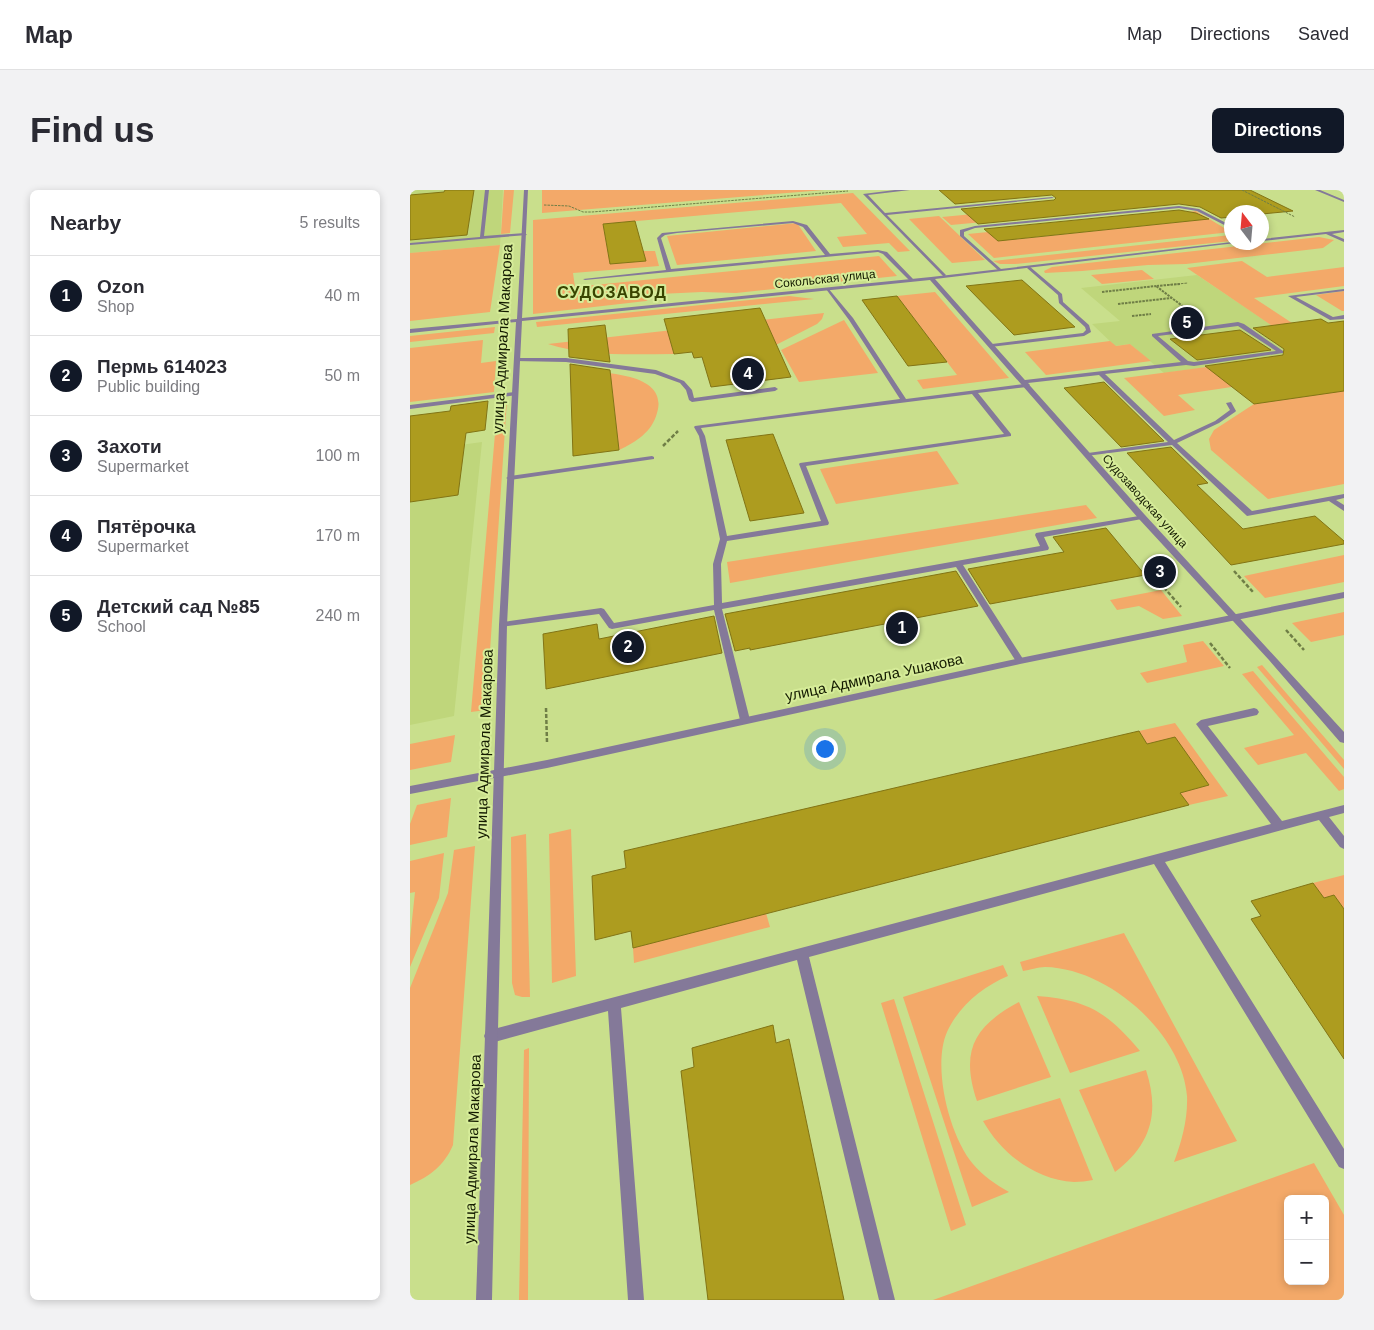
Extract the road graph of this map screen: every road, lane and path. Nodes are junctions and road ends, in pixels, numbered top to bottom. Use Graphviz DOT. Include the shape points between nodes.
graph roads {
  1 [pos="487,190"];
  2 [pos="526,190"];
  3 [pos="908,190"];
  4 [pos="1242,190"];
  5 [pos="1317,190"];
  6 [pos="849,191"];
  7 [pos="1052,198"];
  8 [pos="1344,201"];
  9 [pos="526,207"];
  10 [pos="884,214"];
  11 [pos="1224,224"];
  12 [pos="1344,231"];
  13 [pos="1327,233"];
  14 [pos="525,234"];
  15 [pos="482,238"];
  16 [pos="1269,239"];
  17 [pos="1344,241"];
  18 [pos="410,244"];
  19 [pos="1224,244"];
  20 [pos="828,255"];
  21 [pos="1029,267"];
  22 [pos="1000,270"];
  23 [pos="669,271"];
  24 [pos="944,276"];
  25 [pos="931,278"];
  26 [pos="585,280"];
  27 [pos="912,280"];
  28 [pos="1188,283"];
  29 [pos="1156,286"];
  30 [pos="828,289"];
  31 [pos="1344,290"];
  32 [pos="1102,292"];
  33 [pos="1172,298"];
  34 [pos="1118,304"];
  35 [pos="1344,317"];
  36 [pos="520,319"];
  37 [pos="1212,327"];
  38 [pos="410,331"];
  39 [pos="992,346"];
  40 [pos="517,360"];
  41 [pos="1186,363"];
  42 [pos="1100,373"];
  43 [pos="1026,384"];
  44 [pos="776,388"];
  45 [pos="974,392"];
  46 [pos="515,394"];
  47 [pos="904,401"];
  48 [pos="1230,403"];
  49 [pos="410,407"];
  50 [pos="1173,443"];
  51 [pos="1088,455"];
  52 [pos="652,458"];
  53 [pos="510,478"];
  54 [pos="1344,496"];
  55 [pos="1331,499"];
  56 [pos="1344,509"];
  57 [pos="1142,517"];
  58 [pos="724,539"];
  59 [pos="960,565"];
  60 [pos="1234,571"];
  61 [pos="1160,583"];
  62 [pos="1254,593"];
  63 [pos="1344,594"];
  64 [pos="718,608"];
  65 [pos="1182,608"];
  66 [pos="1234,617"];
  67 [pos="504,625"];
  68 [pos="1286,630"];
  69 [pos="1208,641"];
  70 [pos="1304,650"];
  71 [pos="1020,661"];
  72 [pos="1230,668"];
  73 [pos="546,708"];
  74 [pos="1254,712"];
  75 [pos="745,720"];
  76 [pos="1344,739"];
  77 [pos="547,743"];
  78 [pos="499,774"];
  79 [pos="410,790"];
  80 [pos="1344,809"];
  81 [pos="1321,815"];
  82 [pos="1279,826"];
  83 [pos="1344,844"];
  84 [pos="1157,859"];
  85 [pos="802,954"];
  86 [pos="614,1003"];
  87 [pos="491,1036"];
  88 [pos="1344,1162"];
  89 [pos="484,1300"];
  90 [pos="636,1300"];
  91 [pos="887,1300"];
  1 -- 15 [label="street"];
  2 -- 9 [label="street, улица Адмирала Макарова"];
  3 -- 10 [label="street" via="866,194"];
  4 -- 13 [label="path"];
  5 -- 8 [label="street"];
  6 -- 9 [label="path" via="602,212 583,212 561,205"];
  7 -- 10 [label="street"];
  9 -- 14 [label="street, улица Адмирала Макарова"];
  10 -- 24 [label="street"];
  11 -- 22 [label="street" via="1198,210 1179,207 962,230 962,236"];
  12 -- 13 [label="street"];
  13 -- 16 [label="street"];
  13 -- 17 [label="street"];
  14 -- 15 [label="street"];
  14 -- 36 [label="street, улица Адмирала Макарова"];
  15 -- 18 [label="street"];
  19 -- 21 [label="street, Сокольская улица"];
  20 -- 23 [label="street"];
  20 -- 23 [label="street" via="798,222 677,232 659,238"];
  20 -- 27 [label="street" via="883,252"];
  21 -- 22 [label="street, Сокольская улица"];
  21 -- 39 [label="street" via="1060,295 1061,302 1089,331"];
  22 -- 24 [label="street, Сокольская улица"];
  23 -- 26 [label="street"];
  24 -- 25 [label="street, Сокольская улица"];
  25 -- 27 [label="street, Сокольская улица"];
  25 -- 39 [label="street, Судозаводская улица"];
  27 -- 30 [label="street, Сокольская улица"];
  28 -- 29 [label="path"];
  29 -- 32 [label="path"];
  29 -- 33 [label="path"];
  30 -- 36 [label="street, Сокольская улица"];
  30 -- 47 [label="street"];
  31 -- 35 [label="street" via="1291,296 1332,319"];
  33 -- 34 [label="path"];
  33 -- 37 [label="path"];
  36 -- 38 [label="street, Сокольская улица"];
  36 -- 40 [label="street, улица Адмирала Макарова"];
  37 -- 41 [label="street" via="1154,335"];
  37 -- 41 [label="street" via="1240,324 1281,352"];
  39 -- 43 [label="street, Судозаводская улица"];
  40 -- 44 [label="street" via="566,360 656,372 682,382 692,400"];
  40 -- 46 [label="street, улица Адмирала Макарова"];
  41 -- 42 [label="street"];
  42 -- 43 [label="street"];
  42 -- 50 [label="street"];
  43 -- 45 [label="street"];
  43 -- 51 [label="street, Судозаводская улица"];
  45 -- 47 [label="street"];
  45 -- 58 [label="street" via="1009,435 802,464 825,523"];
  46 -- 49 [label="street"];
  46 -- 53 [label="street, улица Адмирала Макарова"];
  47 -- 58 [label="street" via="697,426 702,436"];
  48 -- 50 [label="street" via="1233,411"];
  50 -- 51 [label="street"];
  50 -- 55 [label="street" via="1250,514"];
  51 -- 57 [label="street, Судозаводская улица"];
  52 -- 53 [label="street"];
  53 -- 67 [label="street, улица Адмирала Макарова"];
  54 -- 55 [label="street"];
  55 -- 56 [label="street"];
  57 -- 59 [label="street" via="1039,535 1044,548"];
  57 -- 66 [label="street, Судозаводская улица"];
  58 -- 64 [label="street" via="717,564"];
  59 -- 64 [label="street"];
  59 -- 71 [label="street"];
  60 -- 62 [label="path"];
  61 -- 65 [label="path"];
  63 -- 66 [label="street, улица Адмирала Ушакова"];
  64 -- 67 [label="street" via="612,626 602,611"];
  64 -- 75 [label="street"];
  66 -- 71 [label="street, улица Адмирала Ушакова"];
  66 -- 76 [label="street, Судозаводская улица"];
  67 -- 78 [label="street, улица Адмирала Макарова"];
  68 -- 70 [label="path"];
  69 -- 72 [label="path"];
  71 -- 75 [label="street, улица Адмирала Ушакова"];
  73 -- 77 [label="path"];
  74 -- 82 [label="street" via="1201,724"];
  75 -- 78 [label="street, улица Адмирала Ушакова"];
  78 -- 79 [label="street, улица Адмирала Ушакова"];
  78 -- 87 [label="street, улица Адмирала Макарова"];
  80 -- 81 [label="street"];
  81 -- 82 [label="street"];
  81 -- 83 [label="street"];
  82 -- 84 [label="street"];
  84 -- 85 [label="street"];
  84 -- 88 [label="street"];
  85 -- 86 [label="street"];
  85 -- 91 [label="street"];
  86 -- 87 [label="street"];
  86 -- 90 [label="street"];
  87 -- 89 [label="street, улица Адмирала Макарова"];
}
